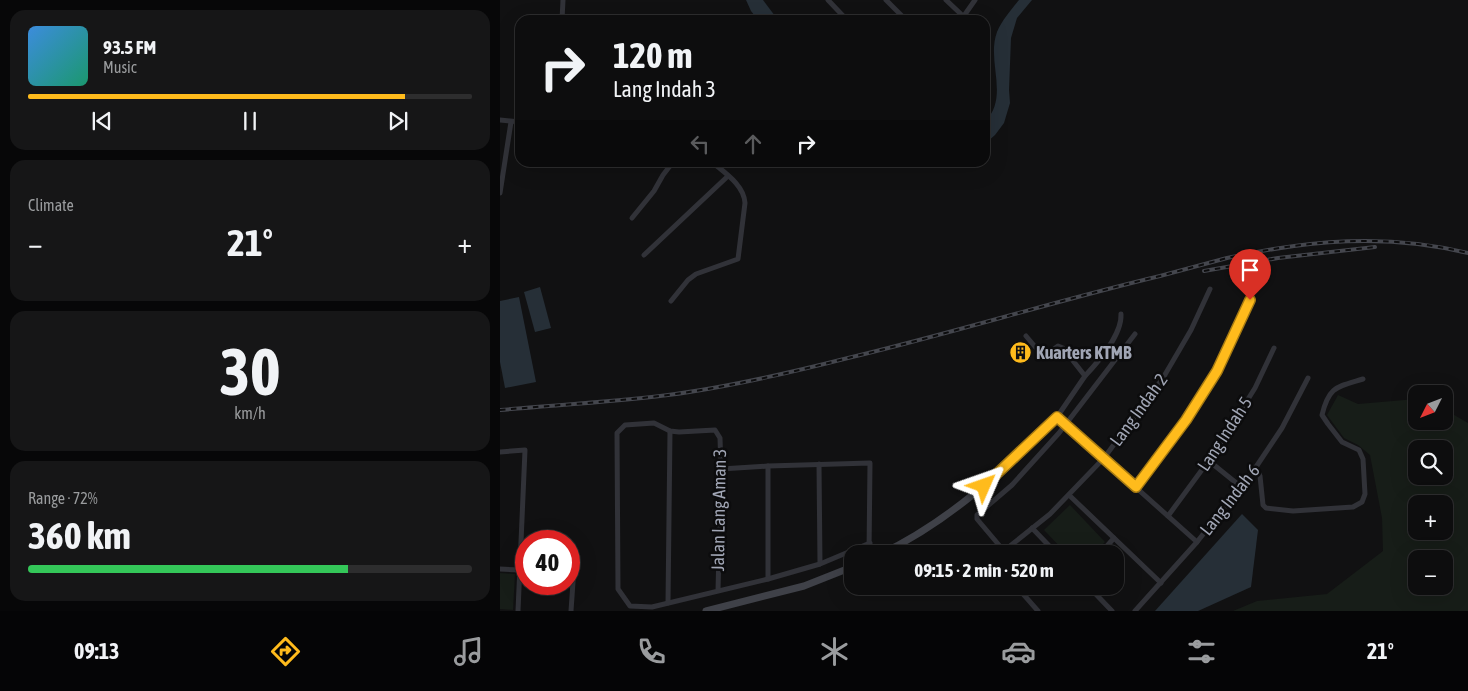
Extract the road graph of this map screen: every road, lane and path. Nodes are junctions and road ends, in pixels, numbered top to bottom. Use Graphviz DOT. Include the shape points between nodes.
graph roads {
  1 [pos="563,0"];
  2 [pos="886,0"];
  3 [pos="946,0"];
  4 [pos="975,0"];
  5 [pos="831,1"];
  6 [pos="562,15"];
  7 [pos="844,15"];
  8 [pos="901,15"];
  9 [pos="959,15"];
  10 [pos="964,15"];
  11 [pos="500,120"];
  12 [pos="511,122"];
  13 [pos="515,122"];
  14 [pos="669,167"];
  15 [pos="718,167"];
  16 [pos="728,176"];
  17 [pos="500,193"];
  18 [pos="632,218"];
  19 [pos="644,255"];
  20 [pos="1210,289"];
  21 [pos="1250,300"];
  22 [pos="671,301"];
  23 [pos="1121,314"];
  24 [pos="1135,334"];
  25 [pos="1026,336"];
  26 [pos="1274,348"];
  27 [pos="1085,376"];
  28 [pos="1308,378"];
  29 [pos="1363,379"];
  30 [pos="1057,417"];
  31 [pos="1066,425"];
  32 [pos="670,431"];
  33 [pos="500,452"];
  34 [pos="1104,458"];
  35 [pos="1209,461"];
  36 [pos="819,464"];
  37 [pos="768,466"];
  38 [pos="1256,467"];
  39 [pos="721,469"];
  40 [pos="1240,486"];
  41 [pos="1136,487"];
  42 [pos="1069,495"];
  43 [pos="1168,516"];
  44 [pos="1032,528"];
  45 [pos="521,530"];
  46 [pos="1114,538"];
  47 [pos="870,542"];
  48 [pos="1197,542"];
  49 [pos="870,545"];
  50 [pos="900,545"];
  51 [pos="996,545"];
  52 [pos="1011,545"];
  53 [pos="1048,545"];
  54 [pos="1108,545"];
  55 [pos="820,564"];
  56 [pos="500,569"];
  57 [pos="844,570"];
  58 [pos="515,571"];
  59 [pos="768,579"];
  60 [pos="1161,583"];
  61 [pos="718,592"];
  62 [pos="518,595"];
  63 [pos="573,595"];
  64 [pos="1024,595"];
  65 [pos="1097,595"];
  66 [pos="668,603"];
  67 [pos="518,611"];
  68 [pos="571,611"];
  69 [pos="706,611"];
  70 [pos="1038,611"];
  71 [pos="1112,611"];
  72 [pos="1135,611"];
  1 -- 6 [label="street"];
  2 -- 8 [label="street"];
  3 -- 9 [label="street"];
  4 -- 10 [label="street"];
  5 -- 7 [label="street"];
  11 -- 12 [label="street"];
  12 -- 13 [label="street"];
  12 -- 17 [label="street"];
  14 -- 18 [label="street"];
  15 -- 16 [label="street"];
  16 -- 19 [label="street"];
  16 -- 22 [label="street" via="745,197 738,259 696,274"];
  20 -- 34 [label="street, Lang Indah 2" via="1163,378"];
  21 -- 41 [label="street" via="1217,371 1186,420"];
  23 -- 27 [label="street" via="1121,325 1113,340"];
  24 -- 31 [label="street"];
  25 -- 27 [label="street" via="1042,355 1058,346 1063,348"];
  26 -- 35 [label="street, Lang Indah 5" via="1255,388"];
  27 -- 30 [label="street"];
  28 -- 38 [label="street, Lang Indah 6" via="1282,428"];
  29 -- 38 [label="street" via="1334,388 1322,414 1342,442 1359,450 1363,459 1365,494 1362,502 1353,506 1293,511 1266,508"];
  30 -- 31 [label="street"];
  30 -- 50 [label="street" via="970,498"];
  31 -- 34 [label="street"];
  31 -- 51 [label="street" via="1012,485 977,516 976,519"];
  32 -- 39 [label="street, Jalan Lang Aman 3" via="715,430 720,438"];
  32 -- 66 [label="street"];
  32 -- 66 [label="street" via="654,423 625,425 617,432 618,589 630,606 652,607"];
  33 -- 45 [label="street" via="525,450"];
  34 -- 41 [label="street"];
  34 -- 42 [label="street, Lang Indah 2"];
  35 -- 40 [label="street"];
  35 -- 43 [label="street, Lang Indah 5"];
  36 -- 37 [label="street"];
  36 -- 47 [label="street" via="870,463"];
  36 -- 55 [label="street"];
  37 -- 39 [label="street"];
  37 -- 59 [label="street"];
  38 -- 40 [label="street, Lang Indah 6"];
  39 -- 61 [label="street, Jalan Lang Aman 3"];
  40 -- 48 [label="street, Lang Indah 6"];
  41 -- 43 [label="street"];
  42 -- 44 [label="street, Lang Indah 2"];
  42 -- 46 [label="street"];
  43 -- 48 [label="street"];
  44 -- 52 [label="street, Lang Indah 2"];
  44 -- 53 [label="street"];
  46 -- 54 [label="street"];
  46 -- 60 [label="street"];
  47 -- 49 [label="street"];
  47 -- 55 [label="street"];
  48 -- 60 [label="street, Lang Indah 6"];
  55 -- 59 [label="street"];
  56 -- 58 [label="street"];
  57 -- 69 [label="street" via="804,586"];
  59 -- 61 [label="street"];
  60 -- 72 [label="street, Lang Indah 6"];
  61 -- 66 [label="street"];
  62 -- 67 [label="street"];
  63 -- 68 [label="street"];
  64 -- 70 [label="street"];
  65 -- 71 [label="street"];
}
